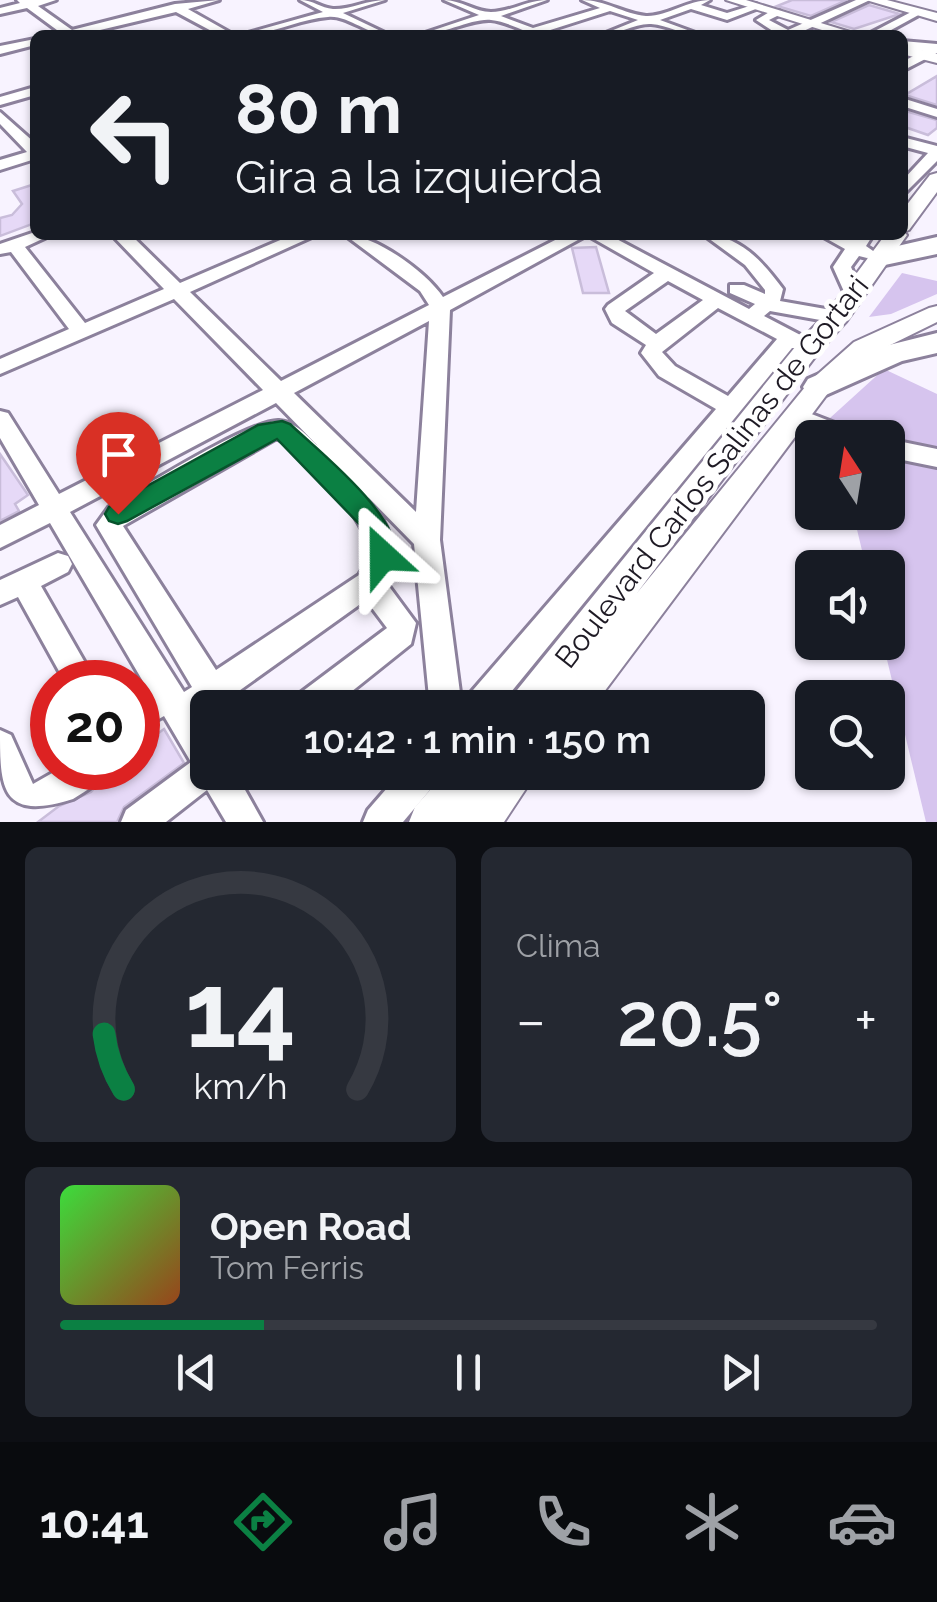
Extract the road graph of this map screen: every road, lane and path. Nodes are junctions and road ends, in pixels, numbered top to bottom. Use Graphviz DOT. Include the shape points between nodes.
graph roads {
  1 [pos="51,0"];
  2 [pos="163,0"];
  3 [pos="214,0"];
  4 [pos="304,0"];
  5 [pos="380,0"];
  6 [pos="449,0"];
  7 [pos="542,0"];
  8 [pos="587,0"];
  9 [pos="732,0"];
  10 [pos="865,0"];
  11 [pos="872,0"];
  12 [pos="26,2"];
  13 [pos="692,2"];
  14 [pos="756,7"];
  15 [pos="178,8"];
  16 [pos="610,8"];
  17 [pos="0,11"];
  18 [pos="332,12"];
  19 [pos="919,12"];
  20 [pos="775,13"];
  21 [pos="490,16"];
  22 [pos="937,16"];
  23 [pos="648,20"];
  24 [pos="816,21"];
  25 [pos="62,30"];
  26 [pos="89,30"];
  27 [pos="219,30"];
  28 [pos="265,30"];
  29 [pos="372,30"];
  30 [pos="442,30"];
  31 [pos="527,30"];
  32 [pos="548,30"];
  33 [pos="621,30"];
  34 [pos="679,30"];
  35 [pos="779,30"];
  36 [pos="795,30"];
  37 [pos="840,30"];
  38 [pos="855,30"];
  39 [pos="883,30"];
  40 [pos="30,43"];
  41 [pos="908,47"];
  42 [pos="0,50"];
  43 [pos="934,53"];
  44 [pos="908,65"];
  45 [pos="30,92"];
  46 [pos="0,100"];
  47 [pos="908,104"];
  48 [pos="937,114"];
  49 [pos="0,116"];
  50 [pos="908,143"];
  51 [pos="30,148"];
  52 [pos="937,152"];
  53 [pos="30,155"];
  54 [pos="0,165"];
  55 [pos="922,179"];
  56 [pos="908,212"];
  57 [pos="126,240"];
  58 [pos="295,240"];
  59 [pos="361,240"];
  60 [pos="568,240"];
  61 [pos="605,240"];
  62 [pos="720,240"];
  63 [pos="873,244"];
  64 [pos="937,245"];
  65 [pos="7,248"];
  66 [pos="667,273"];
  67 [pos="737,289"];
  68 [pos="177,290"];
  69 [pos="716,300"];
  70 [pos="768,302"];
  71 [pos="845,304"];
  72 [pos="440,306"];
  73 [pos="937,312"];
  74 [pos="751,318"];
  75 [pos="81,331"];
  76 [pos="657,343"];
  77 [pos="799,343"];
  78 [pos="931,346"];
  79 [pos="0,368"];
  80 [pos="819,386"];
  81 [pos="280,392"];
  82 [pos="731,408"];
  83 [pos="796,416"];
  84 [pos="0,419"];
  85 [pos="806,420"];
  86 [pos="905,451"];
  87 [pos="937,458"];
  88 [pos="54,510"];
  89 [pos="0,537"];
  90 [pos="427,540"];
  91 [pos="58,564"];
  92 [pos="369,583"];
  93 [pos="12,587"];
  94 [pos="65,660"];
  95 [pos="211,690"];
  96 [pos="213,690"];
  97 [pos="329,690"];
  98 [pos="444,690"];
  99 [pos="493,690"];
  100 [pos="540,690"];
  101 [pos="582,690"];
  102 [pos="190,699"];
  103 [pos="174,704"];
  104 [pos="160,709"];
  105 [pos="190,730"];
  106 [pos="0,746"];
  107 [pos="190,786"];
  108 [pos="56,790"];
  109 [pos="226,790"];
  110 [pos="408,790"];
  111 [pos="458,790"];
  112 [pos="503,790"];
  113 [pos="138,822"];
  114 [pos="246,822"];
  115 [pos="380,822"];
  116 [pos="430,822"];
  117 [pos="478,822"];
  1 -- 12 [label="street"];
  2 -- 15 [label="street"];
  3 -- 15 [label="street"];
  4 -- 18 [label="street"];
  5 -- 18 [label="street"];
  6 -- 21 [label="street"];
  7 -- 21 [label="street"];
  8 -- 16 [label="street"];
  9 -- 14 [label="main road"];
  10 -- 24 [label="street"];
  11 -- 19 [label="main road"];
  12 -- 17 [label="street"];
  12 -- 25 [label="street"];
  13 -- 14 [label="street" via="727,16"];
  13 -- 23 [label="street"];
  14 -- 20 [label="main road"];
  15 -- 26 [label="street"];
  15 -- 27 [label="street"];
  16 -- 23 [label="street"];
  16 -- 32 [label="street"];
  18 -- 28 [label="street"];
  18 -- 29 [label="street"];
  19 -- 22 [label="main road"];
  19 -- 39 [label="street"];
  20 -- 24 [label="main road"];
  20 -- 35 [label="street" via="761,20"];
  21 -- 30 [label="street"];
  21 -- 31 [label="street"];
  23 -- 33 [label="street"];
  23 -- 34 [label="street"];
  24 -- 36 [label="street"];
  24 -- 37 [label="main road"];
  24 -- 38 [label="street"];
  40 -- 42 [label="street"];
  41 -- 43 [label="main road"];
  43 -- 44 [label="street"];
  45 -- 46 [label="street"];
  47 -- 48 [label="street"];
  49 -- 51 [label="street"];
  50 -- 52 [label="street"];
  52 -- 55 [label="street"];
  53 -- 54 [label="street"];
  55 -- 56 [label="main road"];
  57 -- 68 [label="street"];
  58 -- 68 [label="street"];
  59 -- 72 [label="street" via="427,287"];
  60 -- 72 [label="street"];
  61 -- 66 [label="street"];
  62 -- 70 [label="street" via="758,268 774,289"];
  63 -- 64 [label="highway" via="915,253"];
  63 -- 71 [label="main road, Boulevard Carlos Salinas de Gortari"];
  65 -- 75 [label="street"];
  66 -- 69 [label="street"];
  66 -- 76 [label="street" via="615,309 619,320"];
  67 -- 70 [label="street"];
  68 -- 75 [label="street"];
  68 -- 81 [label="street"];
  69 -- 74 [label="street"];
  69 -- 76 [label="street"];
  70 -- 71 [label="street"];
  70 -- 74 [label="street"];
  71 -- 77 [label="main road, Boulevard Carlos Salinas de Gortari"];
  72 -- 81 [label="street"];
  72 -- 90 [label="street"];
  73 -- 80 [label="main road, Boulevard Carlos Salinas de Gortari" via="862,348"];
  74 -- 77 [label="street"];
  75 -- 79 [label="street"];
  76 -- 82 [label="street" via="651,353 658,365"];
  77 -- 82 [label="street"];
  77 -- 100 [label="main road, Boulevard Carlos Salinas de Gortari"];
  78 -- 80 [label="highway"];
  80 -- 83 [label="main road, Boulevard Carlos Salinas de Gortari"];
  81 -- 88 [label="street"];
  81 -- 90 [label="street"];
  82 -- 99 [label="street"];
  83 -- 85 [label="street"];
  83 -- 101 [label="main road, Boulevard Carlos Salinas de Gortari"];
  84 -- 88 [label="street"];
  86 -- 87 [label="street"];
  88 -- 89 [label="street"];
  88 -- 103 [label="street"];
  90 -- 98 [label="street"];
  91 -- 93 [label="street"];
  92 -- 95 [label="street" via="383,556 378,529 282,430 260,435 114,517 110,529"];
  92 -- 96 [label="street"];
  92 -- 97 [label="street" via="402,623 401,635"];
  93 -- 94 [label="street"];
  102 -- 103 [label="street"];
  103 -- 104 [label="street"];
  103 -- 105 [label="street"];
  106 -- 108 [label="street" via="23,799"];
  107 -- 113 [label="street"];
  109 -- 114 [label="street"];
  110 -- 115 [label="street"];
  111 -- 116 [label="main road"];
  112 -- 117 [label="main road"];
}
